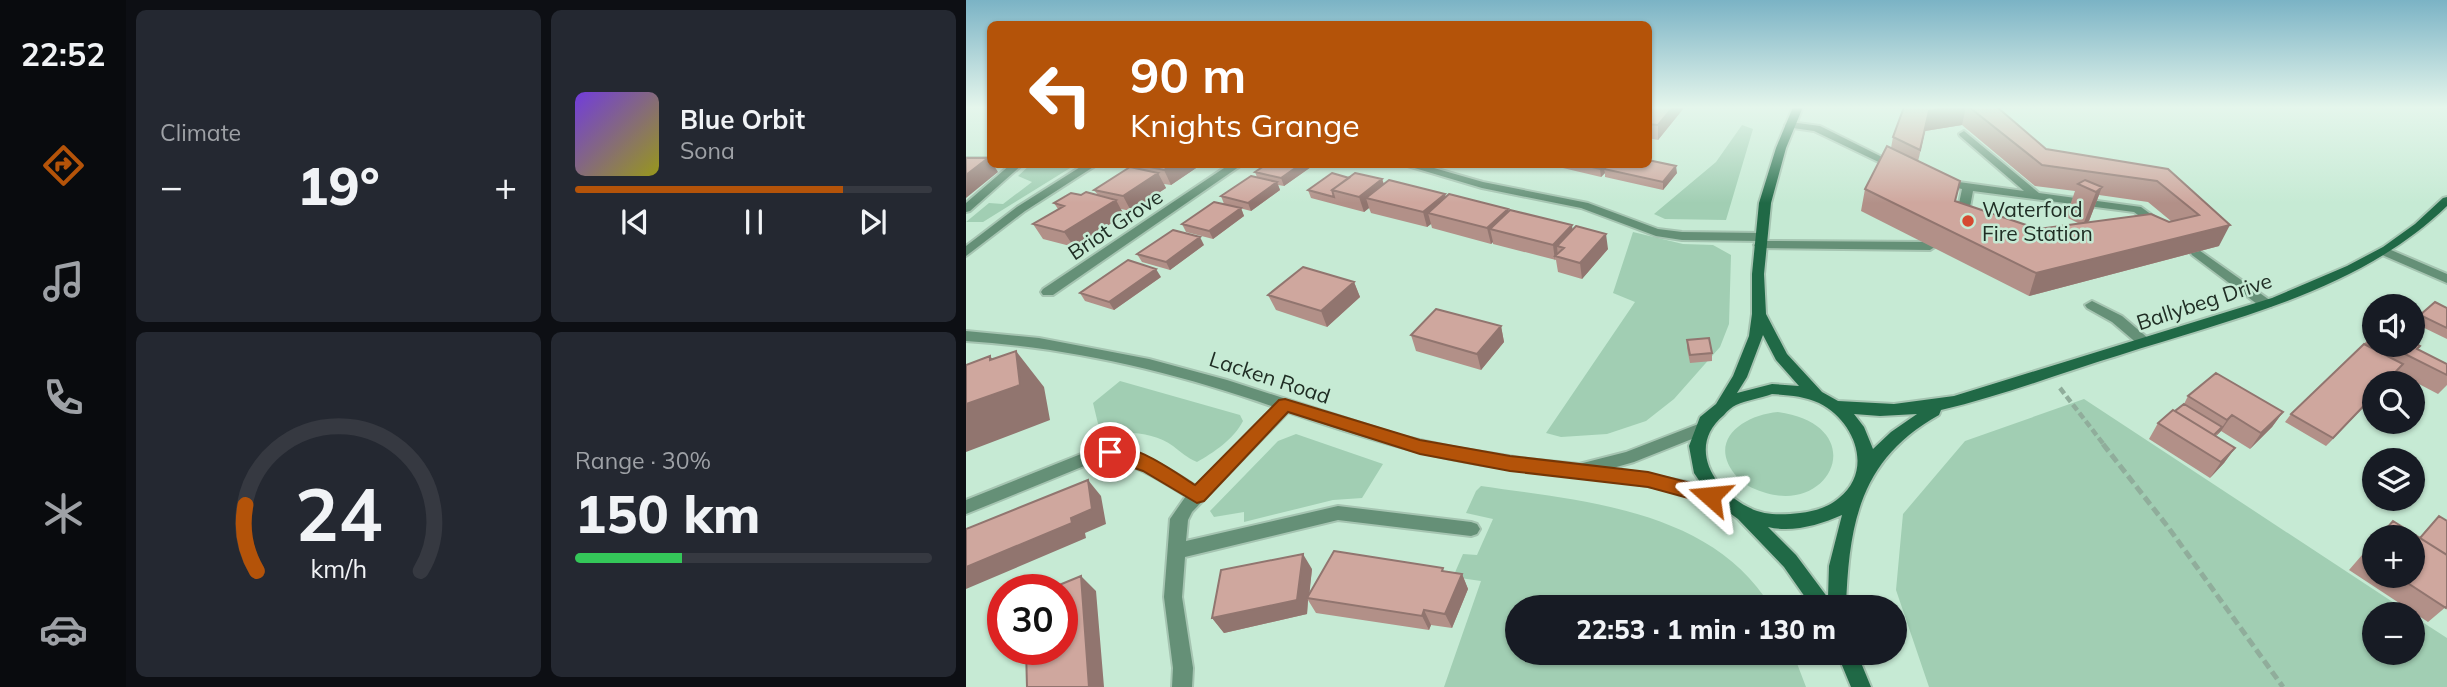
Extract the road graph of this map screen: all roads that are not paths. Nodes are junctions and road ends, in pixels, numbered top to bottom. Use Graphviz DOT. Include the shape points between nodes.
graph roads {
  1 [pos="1785,139"];
  2 [pos="1839,139"];
  3 [pos="1970,139"];
  4 [pos="966,161"];
  5 [pos="987,161"];
  6 [pos="1013,168"];
  7 [pos="1087,168"];
  8 [pos="1232,168"];
  9 [pos="1420,168"];
  10 [pos="1904,170"];
  11 [pos="1924,177"];
  12 [pos="1968,187"];
  13 [pos="2035,195"];
  14 [pos="2447,201"];
  15 [pos="966,209"];
  16 [pos="1960,226"];
  17 [pos="2169,232"];
  18 [pos="1760,241"];
  19 [pos="1930,246"];
  20 [pos="2384,251"];
  21 [pos="966,252"];
  22 [pos="2196,252"];
  23 [pos="2447,279"];
  24 [pos="1048,292"];
  25 [pos="2266,304"];
  26 [pos="2092,305"];
  27 [pos="1759,314"];
  28 [pos="966,336"];
  29 [pos="2144,342"];
  30 [pos="1955,401"];
  31 [pos="1827,402"];
  32 [pos="1285,405"];
  33 [pos="1721,405"];
  34 [pos="1701,429"];
  35 [pos="1559,469"];
  36 [pos="1866,474"];
  37 [pos="1855,493"];
  38 [pos="1197,495"];
  39 [pos="966,507"];
  40 [pos="1735,508"];
  41 [pos="1471,529"];
  42 [pos="1177,551"];
  43 [pos="1814,595"];
  44 [pos="1838,595"];
  45 [pos="1852,665"];
  46 [pos="1182,687"];
  47 [pos="1861,687"];
  1 -- 18 [label="street" via="1769,187"];
  2 -- 10 [label="street"];
  3 -- 13 [label="street"];
  4 -- 5 [label="street"];
  6 -- 15 [label="street"];
  7 -- 21 [label="street" via="1021,209"];
  8 -- 24 [label="street, Briot Grove"];
  9 -- 18 [label="street" via="1584,205 1664,234"];
  11 -- 12 [label="street"];
  12 -- 13 [label="street"];
  12 -- 16 [label="street"];
  13 -- 17 [label="street" via="2137,209"];
  14 -- 20 [label="street, Ballybeg Drive"];
  18 -- 19 [label="street"];
  18 -- 27 [label="street"];
  20 -- 23 [label="street"];
  20 -- 25 [label="street, Ballybeg Drive"];
  22 -- 25 [label="street"];
  25 -- 29 [label="street, Ballybeg Drive"];
  26 -- 29 [label="street"];
  27 -- 31 [label="street" via="1781,358"];
  27 -- 33 [label="street" via="1749,357"];
  28 -- 32 [label="street, Lacken Road" via="1036,343 1118,359 1206,379"];
  29 -- 30 [label="street, Ballybeg Drive"];
  30 -- 31 [label="street" via="1883,412"];
  30 -- 36 [label="street" via="1893,438"];
  31 -- 33 [label="street" via="1772,389"];
  31 -- 36 [label="street" via="1849,418 1863,439"];
  32 -- 35 [label="street, Lacken Road" via="1420,447"];
  32 -- 38 [label="street"];
  33 -- 34 [label="street"];
  34 -- 35 [label="street, Lacken Road" via="1628,457"];
  34 -- 40 [label="street" via="1696,458 1700,472 1708,487"];
  35 -- 40 [label="street, Lacken Road" via="1648,479 1684,487"];
  36 -- 37 [label="street"];
  37 -- 40 [label="street" via="1836,510 1798,522 1777,522"];
  37 -- 44 [label="street" via="1838,566"];
  38 -- 39 [label="street" via="1149,466 1110,452"];
  38 -- 42 [label="street" via="1180,519"];
  40 -- 43 [label="street" via="1790,561"];
  41 -- 42 [label="street" via="1338,513"];
  42 -- 46 [label="street" via="1173,597"];
  45 -- 47 [label="street"];
}
